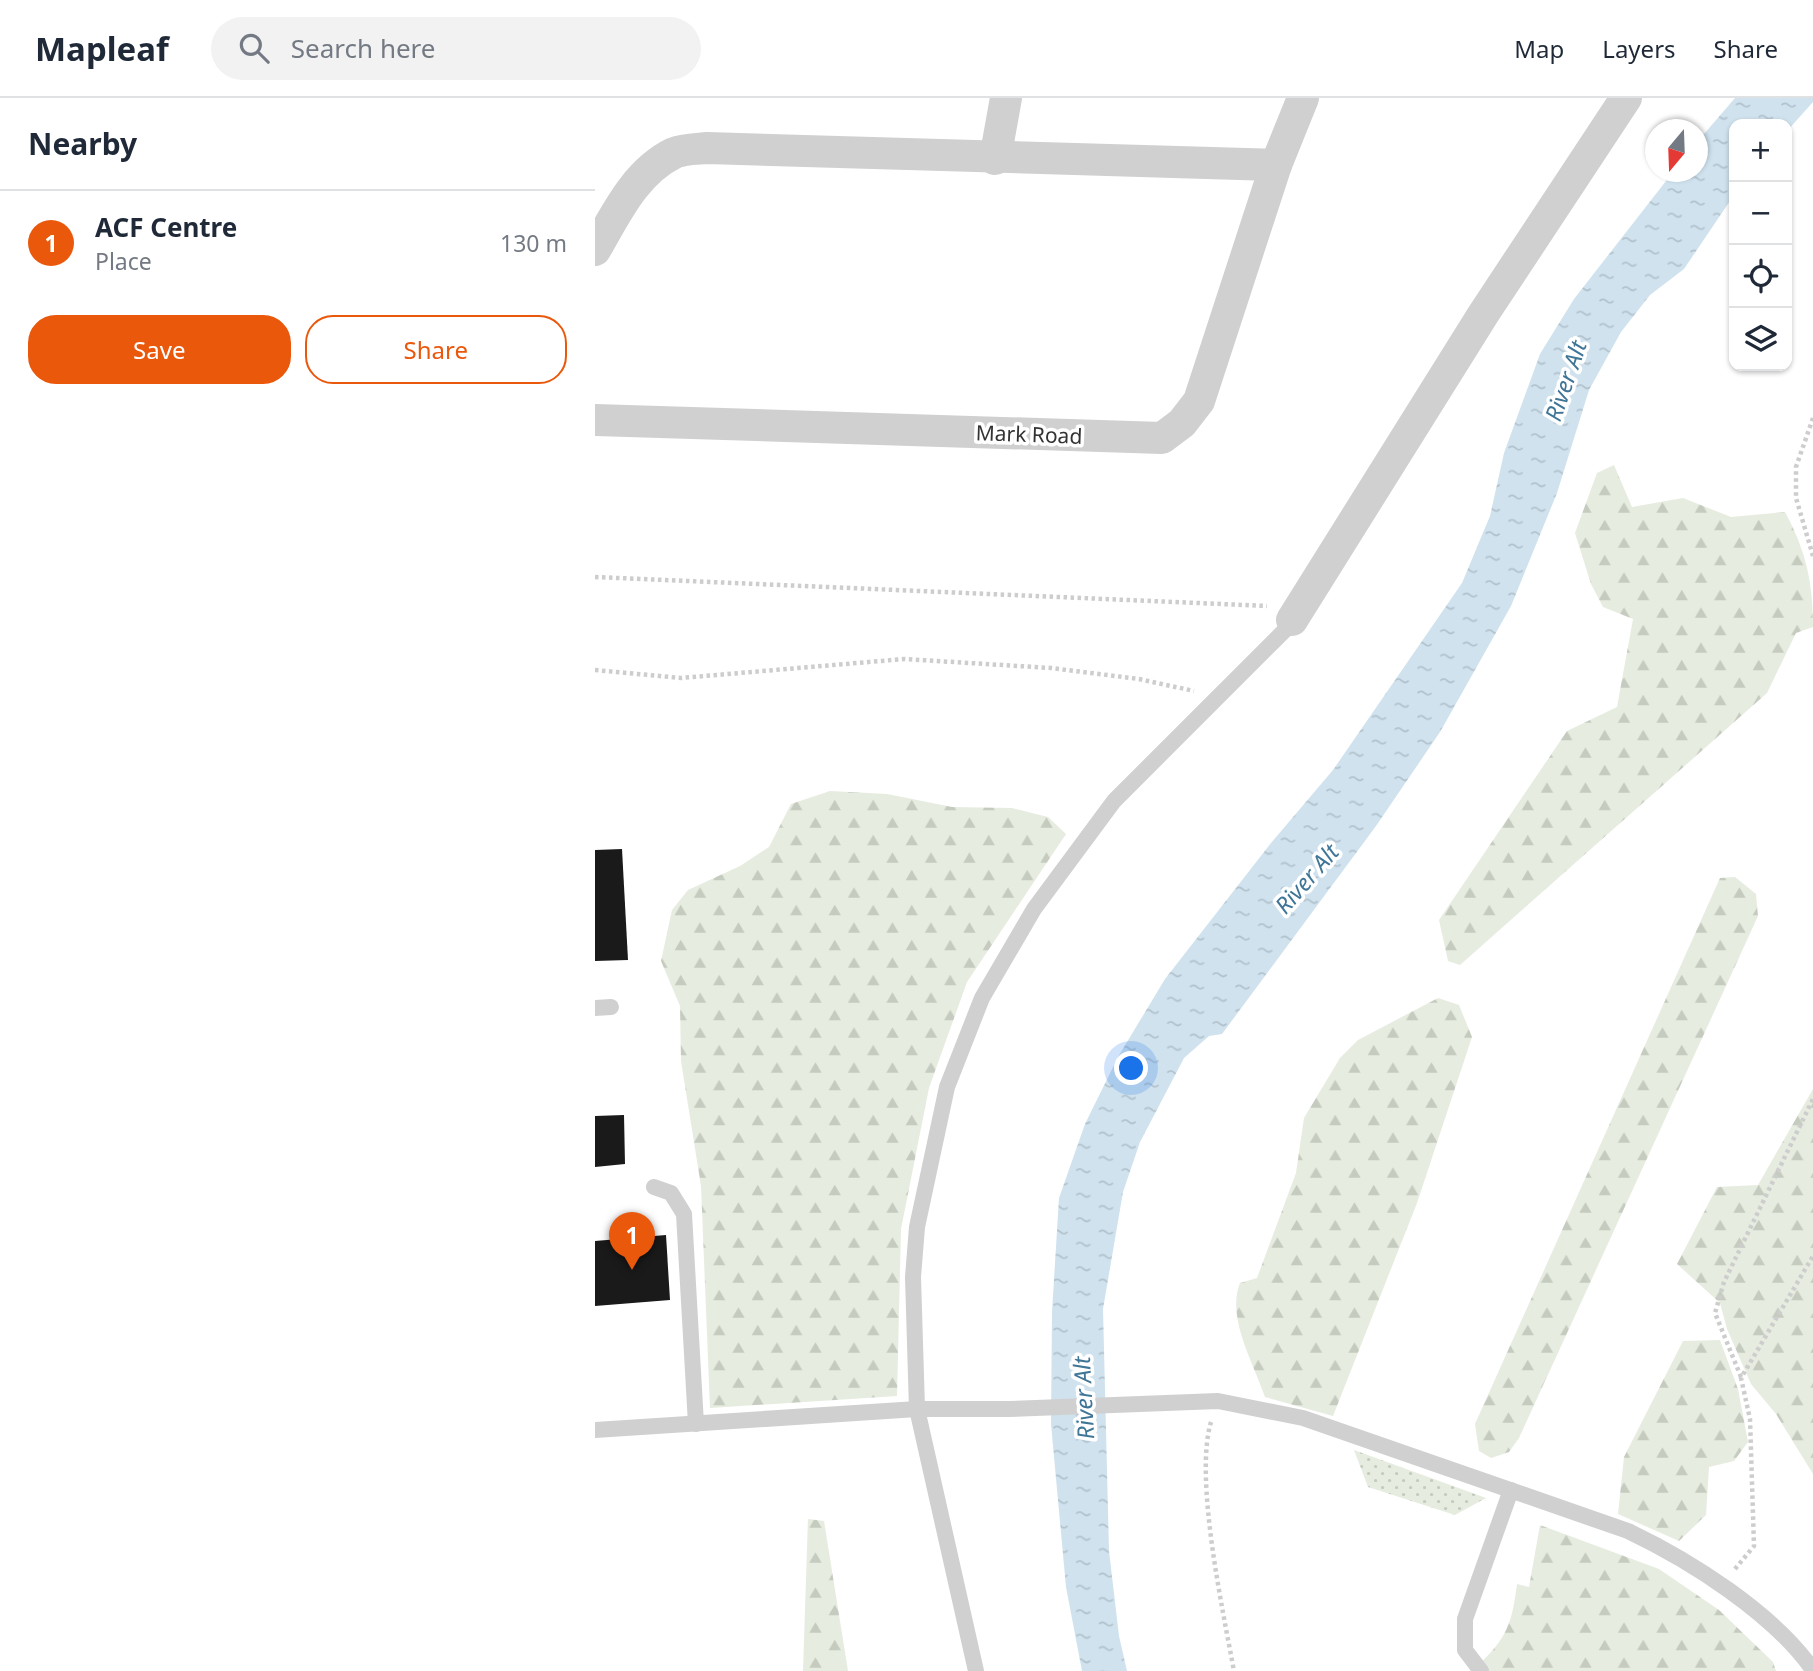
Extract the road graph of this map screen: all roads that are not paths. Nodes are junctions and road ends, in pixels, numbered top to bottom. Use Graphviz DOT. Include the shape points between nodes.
graph roads {
  1 [pos="1006,98"];
  2 [pos="1303,98"];
  3 [pos="1626,98"];
  4 [pos="995,159"];
  5 [pos="1276,164"];
  6 [pos="595,250"];
  7 [pos="595,419"];
  8 [pos="1295,614"];
  9 [pos="654,1187"];
  10 [pos="917,1409"];
  11 [pos="696,1424"];
  12 [pos="595,1430"];
  13 [pos="1511,1490"];
  14 [pos="1813,1670"];
  15 [pos="976,1671"];
  16 [pos="1481,1671"];
  1 -- 4 [label="street"];
  2 -- 5 [label="street, Mark Road"];
  3 -- 8 [label="street"];
  4 -- 5 [label="street"];
  4 -- 6 [label="street" via="707,148 677,152 649,169 631,190"];
  5 -- 7 [label="street, Mark Road" via="1199,401 1182,423 1162,438"];
  8 -- 10 [label="lane" via="1114,802 1034,909 982,998 947,1087 917,1227 913,1277"];
  9 -- 11 [label="lane" via="671,1193 684,1214"];
  10 -- 11 [label="lane"];
  10 -- 13 [label="lane" via="1218,1401 1303,1418"];
  10 -- 15 [label="lane"];
  11 -- 12 [label="lane"];
  13 -- 14 [label="lane" via="1628,1531 1689,1562 1796,1646"];
  13 -- 16 [label="lane" via="1465,1619 1465,1650"];
}
